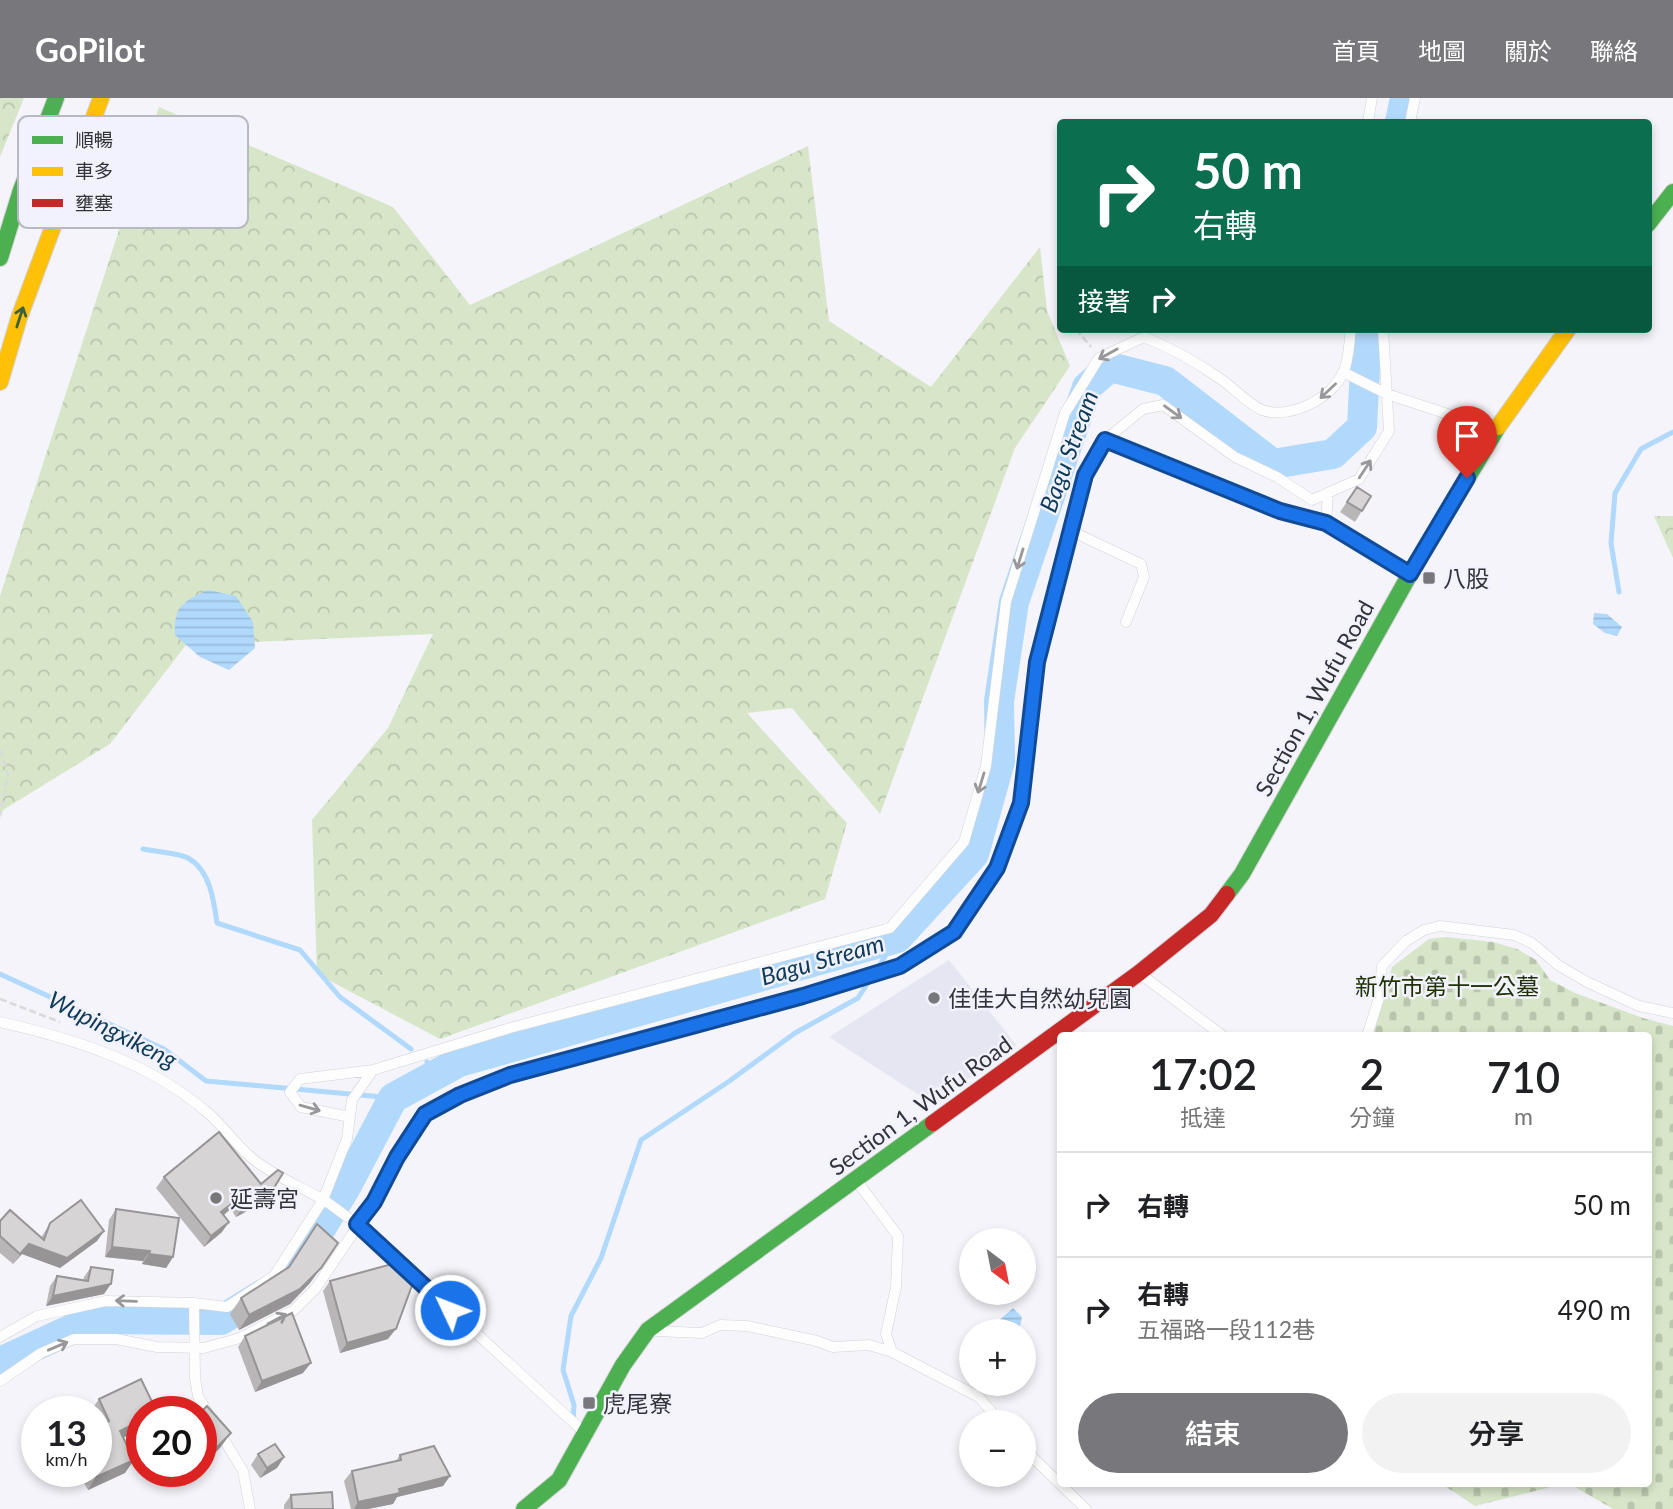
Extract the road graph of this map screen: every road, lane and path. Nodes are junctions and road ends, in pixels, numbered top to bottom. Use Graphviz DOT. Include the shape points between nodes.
graph roads {
  1 [pos="56,98"];
  2 [pos="101,98"];
  3 [pos="1372,98"];
  4 [pos="1415,98"];
  5 [pos="49,116"];
  6 [pos="94,116"];
  7 [pos="1368,119"];
  8 [pos="1411,119"];
  9 [pos="1673,192"];
  10 [pos="18,201"];
  11 [pos="1652,219"];
  12 [pos="53,228"];
  13 [pos="0,258"];
  14 [pos="1079,333"];
  15 [pos="1350,333"];
  16 [pos="1383,333"];
  17 [pos="1566,333"];
  18 [pos="1099,358"];
  19 [pos="1343,372"];
  20 [pos="0,382"];
  21 [pos="1387,394"];
  22 [pos="1496,430"];
  23 [pos="1105,440"];
  24 [pos="1328,493"];
  25 [pos="1326,523"];
  26 [pos="1071,531"];
  27 [pos="1410,574"];
  28 [pos="1126,622"];
  29 [pos="0,750"];
  30 [pos="0,815"];
  31 [pos="1139,973"];
  32 [pos="1673,1013"];
  33 [pos="0,1022"];
  34 [pos="1058,1032"];
  35 [pos="1218,1032"];
  36 [pos="1368,1032"];
  37 [pos="1057,1033"];
  38 [pos="373,1070"];
  39 [pos="350,1117"];
  40 [pos="856,1179"];
  41 [pos="323,1200"];
  42 [pos="357,1224"];
  43 [pos="194,1303"];
  44 [pos="648,1330"];
  45 [pos="0,1337"];
  46 [pos="196,1348"];
  47 [pos="892,1352"];
  48 [pos="0,1381"];
  49 [pos="990,1410"];
  50 [pos="587,1434"];
  51 [pos="1036,1463"];
  52 [pos="1057,1482"];
  53 [pos="1062,1487"];
  54 [pos="531,1507"];
  55 [pos="250,1509"];
  56 [pos="1086,1509"];
  1 -- 5 [label="main road"];
  6 -- 2 [label="main road, one-way"];
  3 -- 7 [label="lane"];
  4 -- 8 [label="lane"];
  9 -- 11 [label="main road"];
  10 -- 13 [label="main road"];
  20 -- 12 [label="main road, one-way"];
  14 -- 18 [label="path"];
  15 -- 19 [label="lane"];
  16 -- 21 [label="lane"];
  17 -- 22 [label="main road, Section 1, Wufu Road"];
  19 -- 18 [label="lane, one-way" via="1314,404 1285,412 1262,410 1182,353 1144,337"];
  18 -- 38 [label="lane, one-way" via="1065,413 1006,602 986,766 964,842 890,928 510,1028"];
  19 -- 21 [label="lane"];
  21 -- 22 [label="lane"];
  24 -- 21 [label="lane, one-way" via="1359,479 1389,430"];
  22 -- 27 [label="main road, Section 1, Wufu Road"];
  23 -- 24 [label="lane, one-way" via="1143,409 1163,405 1235,457 1312,500"];
  23 -- 25 [label="lane" via="1280,511"];
  23 -- 26 [label="lane" via="1085,475"];
  24 -- 25 [label="lane"];
  25 -- 27 [label="lane"];
  26 -- 28 [label="lane" via="1141,565 1144,577"];
  26 -- 42 [label="lane" via="1037,662 1021,803 997,868 954,932 900,966 510,1075 460,1095 425,1114"];
  27 -- 31 [label="main road, Section 1, Wufu Road" via="1242,874 1211,915"];
  29 -- 30 [label="path" via="8,775"];
  31 -- 34 [label="main road, Section 1, Wufu Road"];
  31 -- 35 [label="lane"];
  32 -- 36 [label="lane" via="1639,1006 1587,982 1514,935 1440,926 1406,941 1382,966 1379,998"];
  33 -- 41 [label="lane" via="125,1059 209,1114 254,1159"];
  37 -- 40 [label="main road, Section 1, Wufu Road"];
  38 -- 39 [label="lane" via="352,1100"];
  38 -- 39 [label="lane, one-way" via="300,1079 290,1092 301,1107"];
  39 -- 41 [label="lane" via="347,1139"];
  40 -- 44 [label="main road, Section 1, Wufu Road"];
  40 -- 47 [label="lane" via="898,1236 896,1287 886,1334"];
  41 -- 42 [label="lane"];
  41 -- 43 [label="lane" via="274,1276 227,1307"];
  46 -- 42 [label="lane, one-way" via="240,1338 294,1310 316,1288"];
  42 -- 50 [label="lane"];
  43 -- 45 [label="lane, one-way" via="106,1301 37,1316"];
  43 -- 46 [label="lane"];
  44 -- 47 [label="lane" via="702,1333 720,1325 747,1326 833,1347 869,1345"];
  44 -- 50 [label="main road, Section 1, Wufu Road" via="623,1365"];
  48 -- 46 [label="lane, one-way" via="41,1353 74,1339"];
  46 -- 55 [label="lane" via="198,1396 243,1471"];
  47 -- 49 [label="lane" via="979,1397"];
  50 -- 54 [label="main road, Section 1, Wufu Road" via="559,1480"];
  51 -- 52 [label="lane"];
  53 -- 56 [label="lane"];
}
